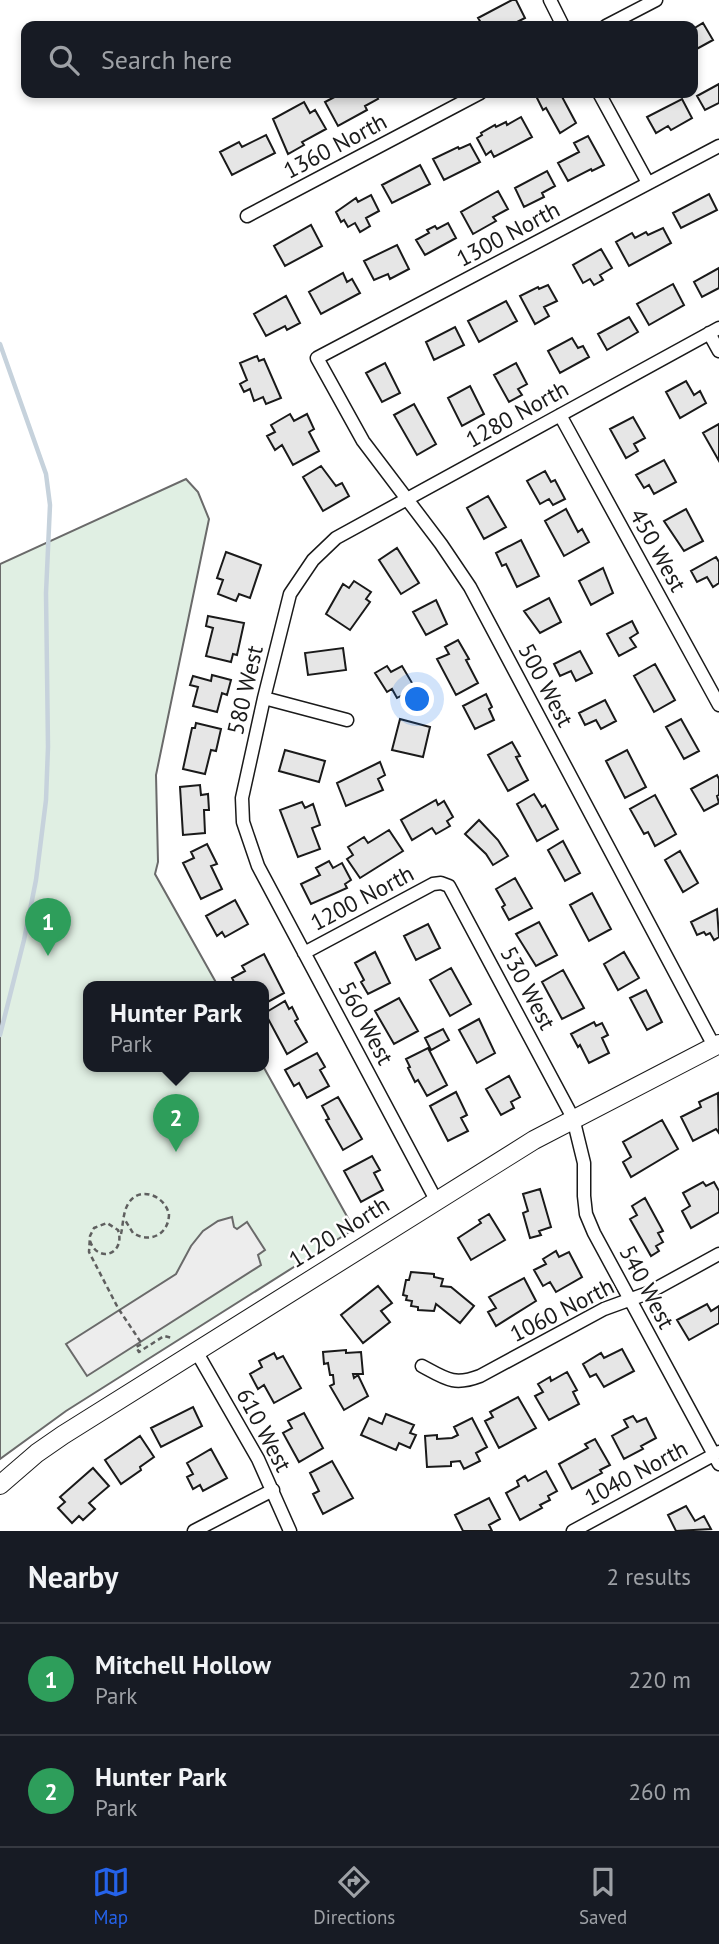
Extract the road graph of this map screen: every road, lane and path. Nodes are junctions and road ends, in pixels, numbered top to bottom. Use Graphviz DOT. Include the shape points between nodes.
graph roads {
  1 [pos="550,0"];
  2 [pos="656,0"];
  3 [pos="560,21"];
  4 [pos="616,21"];
  5 [pos="471,98"];
  6 [pos="602,98"];
  7 [pos="719,146"];
  8 [pos="649,183"];
  9 [pos="247,216"];
  10 [pos="714,331"];
  11 [pos="719,352"];
  12 [pos="317,358"];
  13 [pos="560,415"];
  14 [pos="406,499"];
  15 [pos="336,538"];
  16 [pos="264,698"];
  17 [pos="719,705"];
  18 [pos="347,720"];
  19 [pos="258,866"];
  20 [pos="440,883"];
  21 [pos="304,953"];
  22 [pos="717,1045"];
  23 [pos="573,1118"];
  24 [pos="436,1200"];
  25 [pos="125,1220"];
  26 [pos="120,1237"];
  27 [pos="90,1241"];
  28 [pos="719,1254"];
  29 [pos="630,1299"];
  30 [pos="172,1338"];
  31 [pos="196,1351"];
  32 [pos="422,1366"];
  33 [pos="717,1457"];
  34 [pos="0,1485"];
  35 [pos="273,1490"];
  36 [pos="194,1531"];
  37 [pos="290,1531"];
  38 [pos="573,1531"];
  1 -- 3 [label="street"];
  2 -- 4 [label="street"];
  5 -- 9 [label="street, 1360 North"];
  6 -- 8 [label="street"];
  7 -- 8 [label="street, 1300 North"];
  8 -- 12 [label="street, 1300 North"];
  10 -- 11 [label="street"];
  10 -- 13 [label="street, 1280 North"];
  12 -- 14 [label="street, 500 West" via="355,430"];
  13 -- 14 [label="street, 1280 North"];
  13 -- 17 [label="street, 450 West"];
  14 -- 15 [label="street, 1280 North"];
  14 -- 22 [label="street, 500 West" via="470,587"];
  15 -- 16 [label="street, 580 West" via="313,560 290,594"];
  16 -- 18 [label="street"];
  16 -- 19 [label="street, 580 West" via="242,798 243,821"];
  19 -- 21 [label="street, 560 West"];
  20 -- 21 [label="street, 1200 North"];
  20 -- 23 [label="street, 530 West" via="449,886"];
  21 -- 24 [label="street, 560 West"];
  22 -- 23 [label="street, 1120 North"];
  23 -- 24 [label="street, 1120 North"];
  23 -- 29 [label="street, 540 West" via="584,1163 586,1214"];
  24 -- 31 [label="street, 1120 North"];
  25 -- 25 [label="path" via="130,1202 144,1194 160,1198 169,1213 165,1229 149,1238 133,1233"];
  25 -- 26 [label="path"];
  26 -- 27 [label="path" via="117,1249 106,1254 95,1250"];
  26 -- 27 [label="path" via="113,1226 102,1223 94,1228"];
  27 -- 30 [label="path" via="89,1252 142,1344 136,1348 139,1352 164,1336"];
  28 -- 29 [label="street, 1060 North"];
  29 -- 32 [label="street, 1060 North" via="465,1382 449,1381"];
  29 -- 33 [label="street, 540 West"];
  31 -- 34 [label="street, 1120 North" via="55,1441"];
  31 -- 35 [label="street, 610 West"];
  33 -- 38 [label="street, 1040 North"];
  35 -- 36 [label="street"];
  35 -- 37 [label="street, 610 West"];
}
